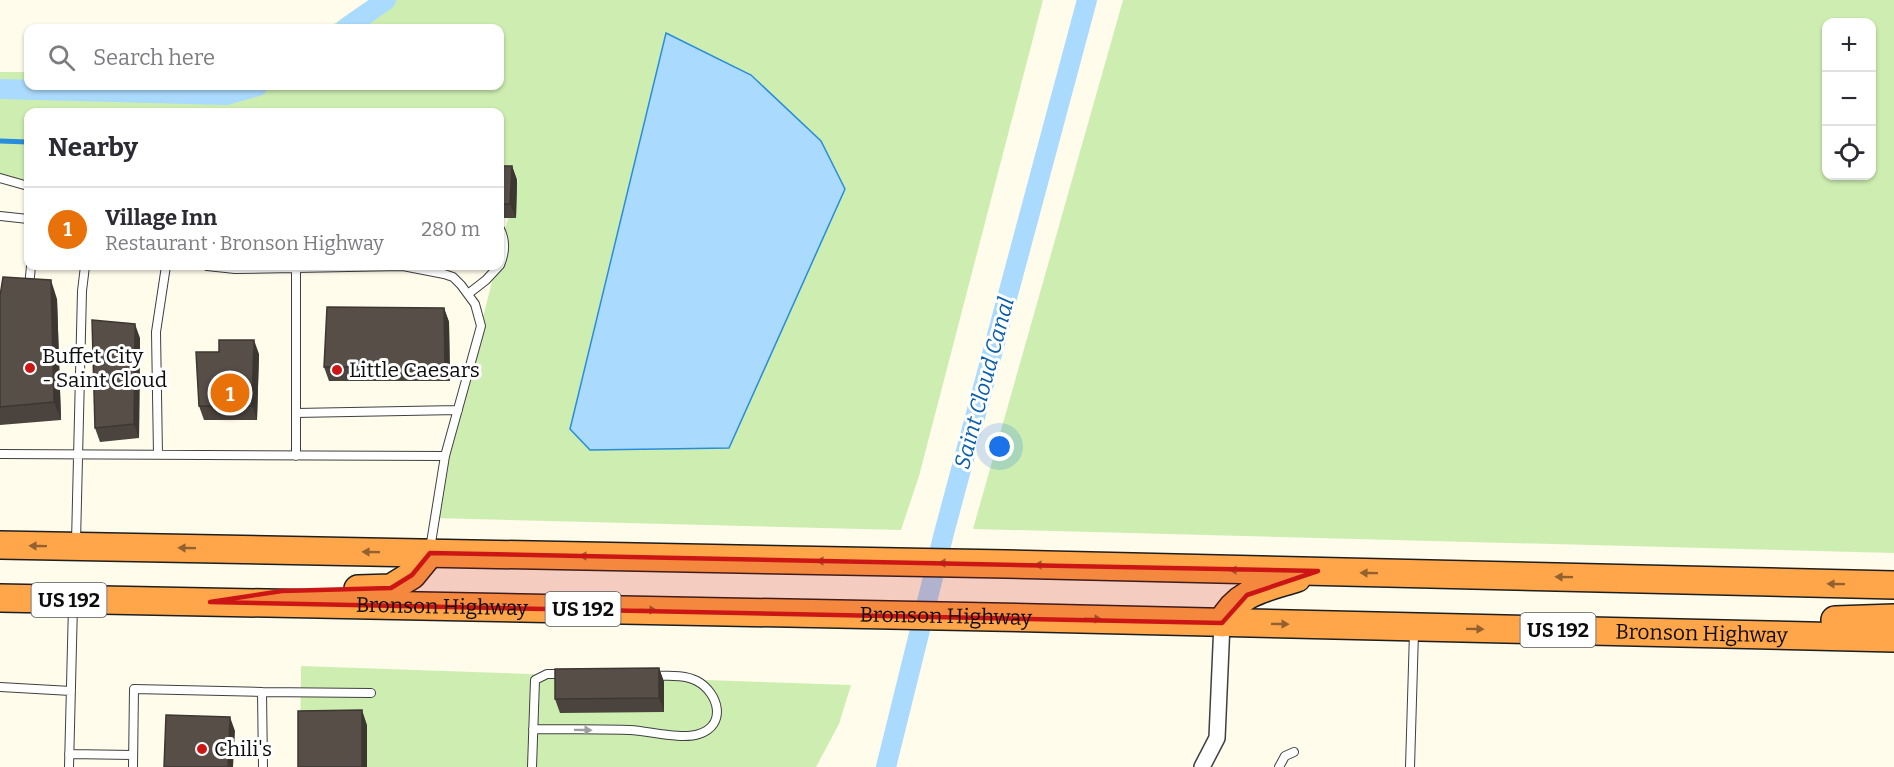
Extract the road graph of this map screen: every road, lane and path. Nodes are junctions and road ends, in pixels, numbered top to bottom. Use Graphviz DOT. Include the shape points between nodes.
graph roads {
  1 [pos="0,178"];
  2 [pos="24,185"];
  3 [pos="0,216"];
  4 [pos="24,219"];
  5 [pos="31,270"];
  6 [pos="85,270"];
  7 [pos="165,270"];
  8 [pos="297,270"];
  9 [pos="424,270"];
  10 [pos="495,270"];
  11 [pos="29,288"];
  12 [pos="468,294"];
  13 [pos="458,410"];
  14 [pos="296,413"];
  15 [pos="0,454"];
  16 [pos="78,454"];
  17 [pos="158,455"];
  18 [pos="296,456"];
  19 [pos="445,456"];
  20 [pos="0,545"];
  21 [pos="76,546"];
  22 [pos="430,553"];
  23 [pos="1318,572"];
  24 [pos="1894,585"];
  25 [pos="0,598"];
  26 [pos="73,600"];
  27 [pos="210,602"];
  28 [pos="1894,618"];
  29 [pos="1222,623"];
  30 [pos="1414,627"];
  31 [pos="1690,633"];
  32 [pos="1894,638"];
  33 [pos="570,675"];
  34 [pos="648,676"];
  35 [pos="0,687"];
  36 [pos="71,691"];
  37 [pos="262,692"];
  38 [pos="371,693"];
  39 [pos="533,729"];
  40 [pos="1294,752"];
  41 [pos="69,754"];
  42 [pos="133,755"];
  43 [pos="69,767"];
  44 [pos="133,767"];
  45 [pos="262,767"];
  46 [pos="532,767"];
  47 [pos="1202,767"];
  48 [pos="1279,767"];
  49 [pos="1410,767"];
  1 -- 2 [label="lane"];
  3 -- 4 [label="lane"];
  5 -- 11 [label="lane"];
  6 -- 16 [label="lane"];
  7 -- 17 [label="lane" via="156,332"];
  8 -- 14 [label="lane"];
  9 -- 12 [label="lane" via="453,278"];
  10 -- 12 [label="lane"];
  12 -- 13 [label="lane" via="481,326"];
  13 -- 14 [label="lane"];
  13 -- 19 [label="lane"];
  14 -- 18 [label="lane"];
  15 -- 16 [label="lane"];
  16 -- 17 [label="lane"];
  16 -- 21 [label="lane"];
  17 -- 18 [label="lane"];
  18 -- 19 [label="lane"];
  19 -- 22 [label="lane"];
  21 -- 20 [label="highway, one-way"];
  22 -- 21 [label="highway, one-way"];
  23 -- 22 [label="highway, one-way"];
  22 -- 27 [label="highway" via="412,575 391,588 282,591"];
  24 -- 23 [label="highway, one-way"];
  23 -- 29 [label="highway" via="1246,595 1228,610"];
  25 -- 26 [label="highway, Bronson Highway / US 192"];
  26 -- 27 [label="highway, Bronson Highway / US 192"];
  26 -- 36 [label="lane"];
  27 -- 29 [label="highway, Bronson Highway / US 192, one-way"];
  28 -- 31 [label="highway" via="1728,618"];
  29 -- 30 [label="highway, Bronson Highway / US 192, one-way"];
  29 -- 47 [label="street" via="1217,738"];
  30 -- 31 [label="highway, Bronson Highway / US 192, one-way"];
  30 -- 49 [label="lane"];
  31 -- 32 [label="highway, Bronson Highway / US 192"];
  33 -- 39 [label="lane" via="548,674 535,680"];
  39 -- 34 [label="lane, one-way" via="633,730 666,735 698,735 709,729 717,718 717,706 709,690 696,680 681,676"];
  35 -- 36 [label="lane"];
  36 -- 41 [label="lane"];
  37 -- 38 [label="lane"];
  37 -- 42 [label="lane" via="134,689"];
  37 -- 45 [label="lane"];
  39 -- 46 [label="lane"];
  40 -- 48 [label="lane" via="1285,756"];
  41 -- 42 [label="lane"];
  41 -- 43 [label="lane"];
  42 -- 44 [label="lane"];
}
